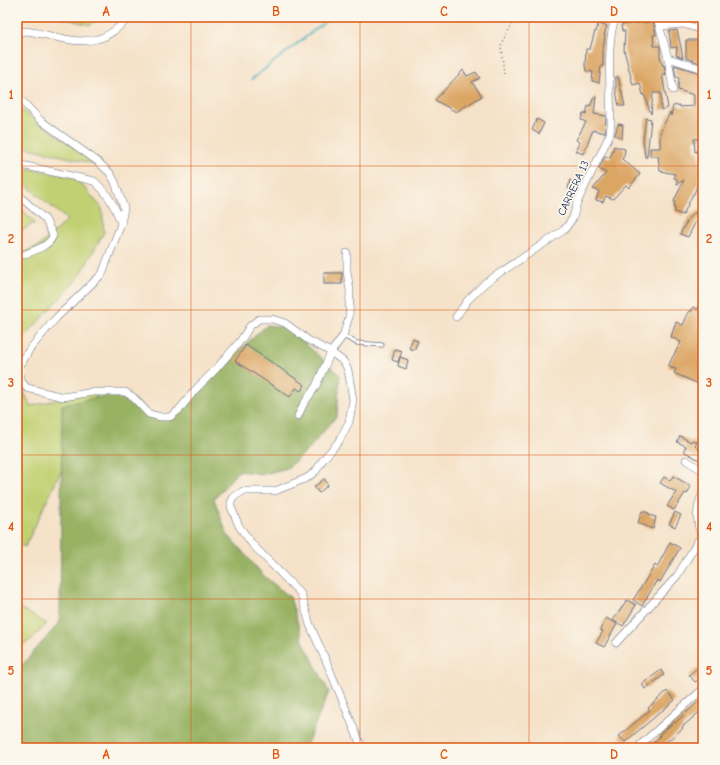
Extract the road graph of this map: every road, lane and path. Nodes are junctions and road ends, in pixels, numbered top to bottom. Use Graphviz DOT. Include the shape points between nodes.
graph roads {
  1 [pos="68,17"];
  2 [pos="78,17"];
  3 [pos="130,17"];
  4 [pos="516,17"];
  5 [pos="617,17"];
  6 [pos="657,17"];
  7 [pos="661,26"];
  8 [pos="703,30"];
  9 [pos="17,33"];
  10 [pos="668,58"];
  11 [pos="703,69"];
  12 [pos="504,74"];
  13 [pos="673,90"];
  14 [pos="17,98"];
  15 [pos="17,164"];
  16 [pos="703,190"];
  17 [pos="17,194"];
  18 [pos="701,199"];
  19 [pos="121,224"];
  20 [pos="347,253"];
  21 [pos="17,257"];
  22 [pos="456,318"];
  23 [pos="343,336"];
  24 [pos="382,345"];
  25 [pos="331,352"];
  26 [pos="298,416"];
  27 [pos="686,460"];
  28 [pos="703,471"];
  29 [pos="703,492"];
  30 [pos="702,537"];
  31 [pos="616,643"];
  32 [pos="703,689"];
  33 [pos="640,745"];
  34 [pos="362,748"];
  1 -- 2 [label="lane"];
  3 -- 9 [label="street" via="112,32 98,39 83,41 26,31"];
  4 -- 12 [label="path" via="502,42"];
  5 -- 22 [label="street, CARRERA 13" via="612,27 610,49 610,134 577,202 573,218 564,230 485,283 467,301"];
  6 -- 7 [label="street"];
  7 -- 8 [label="street" via="682,24"];
  7 -- 10 [label="street"];
  10 -- 11 [label="street"];
  10 -- 13 [label="street"];
  14 -- 19 [label="street" via="40,120 110,173 123,202 124,217"];
  15 -- 19 [label="street" via="94,181 103,188"];
  16 -- 18 [label="street"];
  17 -- 21 [label="street" via="49,225 53,235 49,242 37,250"];
  19 -- 25 [label="street" via="102,274 57,317 29,350 20,366 20,380 27,388 63,396 93,392 125,392 149,414 170,417 180,410 241,340 250,326 259,319 285,323 308,340"];
  20 -- 23 [label="street" via="349,317"];
  23 -- 24 [label="lane" via="357,343"];
  23 -- 25 [label="street"];
  25 -- 26 [label="street" via="316,386"];
  25 -- 34 [label="street" via="344,362 348,370 353,400 349,422 339,441 316,471 307,478 275,491 243,491 234,497 231,507 239,526 252,544 301,594 310,625"];
  27 -- 28 [label="street"];
  29 -- 30 [label="street" via="696,512 697,526"];
  30 -- 31 [label="street" via="677,576"];
  32 -- 33 [label="street"];
}
